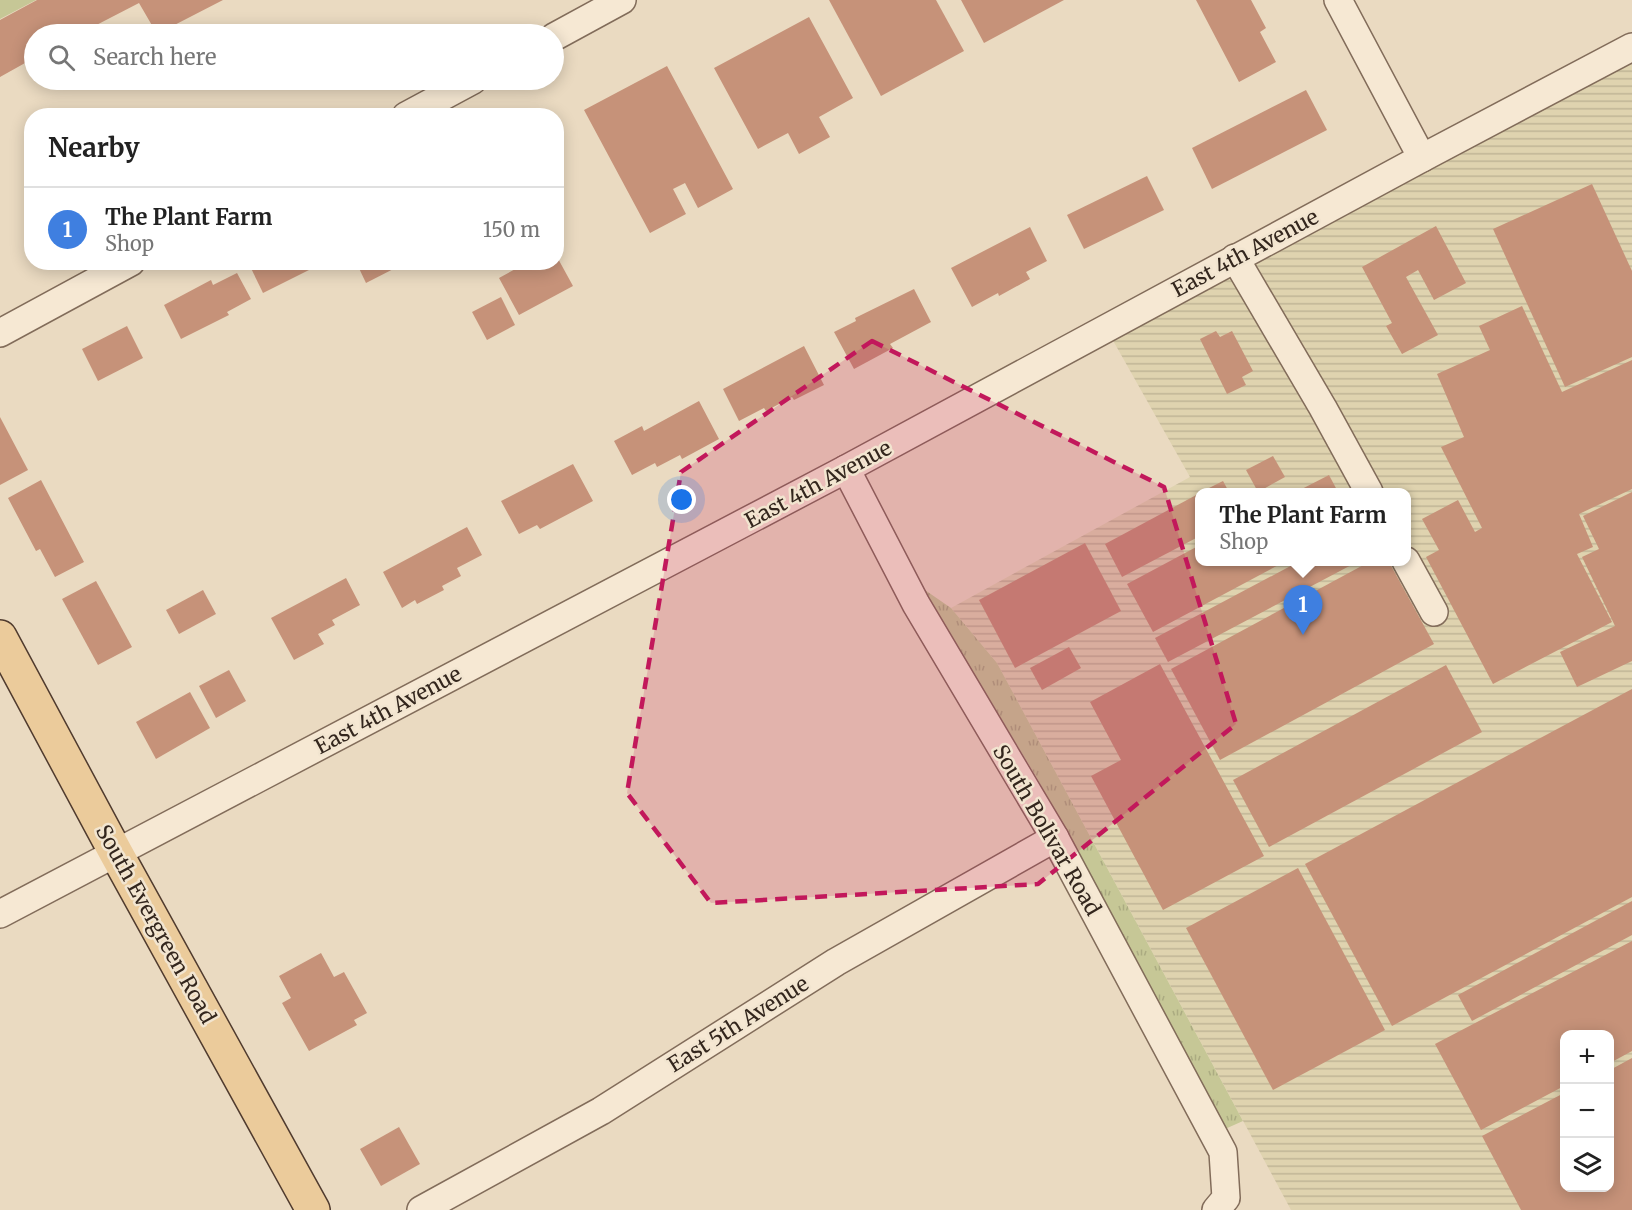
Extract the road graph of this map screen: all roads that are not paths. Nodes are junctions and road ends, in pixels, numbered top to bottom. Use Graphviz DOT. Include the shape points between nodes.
graph roads {
  1 [pos="622,0"];
  2 [pos="1338,0"];
  3 [pos="564,32"];
  4 [pos="1632,47"];
  5 [pos="454,90"];
  6 [pos="421,108"];
  7 [pos="1422,158"];
  8 [pos="1235,258"];
  9 [pos="116,270"];
  10 [pos="0,333"];
  11 [pos="846,469"];
  12 [pos="1367,488"];
  13 [pos="1410,566"];
  14 [pos="1434,612"];
  15 [pos="0,637"];
  16 [pos="1055,838"];
  17 [pos="116,853"];
  18 [pos="0,914"];
  19 [pos="1221,1204"];
  20 [pos="313,1210"];
  21 [pos="421,1210"];
  1 -- 3 [label="street"];
  2 -- 7 [label="street"];
  4 -- 7 [label="street, East 4th Avenue"];
  5 -- 6 [label="street"];
  7 -- 8 [label="street, East 4th Avenue"];
  8 -- 11 [label="street, East 4th Avenue"];
  8 -- 12 [label="street"];
  9 -- 10 [label="street"];
  11 -- 16 [label="street, South Bolivar Road" via="916,604"];
  11 -- 17 [label="street, East 4th Avenue"];
  13 -- 14 [label="street"];
  15 -- 17 [label="main road, South Evergreen Road"];
  16 -- 19 [label="street, South Bolivar Road" via="1223,1152"];
  16 -- 21 [label="street, East 5th Avenue" via="836,962 601,1111"];
  17 -- 18 [label="street, East 4th Avenue"];
  17 -- 20 [label="main road, South Evergreen Road"];
}
